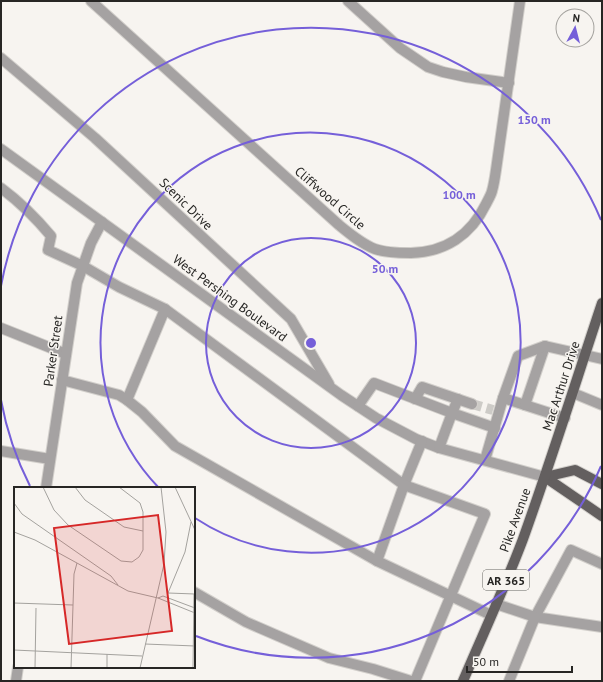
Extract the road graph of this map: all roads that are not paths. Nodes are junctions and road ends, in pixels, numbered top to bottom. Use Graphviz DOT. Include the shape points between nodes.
graph roads {
  1 [pos="91,1"];
  2 [pos="348,1"];
  3 [pos="520,1"];
  4 [pos="1,58"];
  5 [pos="509,83"];
  6 [pos="1,149"];
  7 [pos="1,188"];
  8 [pos="102,222"];
  9 [pos="83,266"];
  10 [pos="602,303"];
  11 [pos="165,309"];
  12 [pos="1,328"];
  13 [pos="545,346"];
  14 [pos="66,354"];
  15 [pos="585,354"];
  16 [pos="602,358"];
  17 [pos="62,380"];
  18 [pos="331,387"];
  19 [pos="573,392"];
  20 [pos="503,398"];
  21 [pos="415,399"];
  22 [pos="458,399"];
  23 [pos="128,400"];
  24 [pos="472,404"];
  25 [pos="525,405"];
  26 [pos="602,405"];
  27 [pos="358,406"];
  28 [pos="452,413"];
  29 [pos="565,418"];
  30 [pos="495,428"];
  31 [pos="422,441"];
  32 [pos="439,448"];
  33 [pos="1,451"];
  34 [pos="50,458"];
  35 [pos="485,460"];
  36 [pos="545,477"];
  37 [pos="602,484"];
  38 [pos="404,485"];
  39 [pos="46,487"];
  40 [pos="602,516"];
  41 [pos="377,561"];
  42 [pos="602,564"];
  43 [pos="195,593"];
  44 [pos="451,596"];
  45 [pos="496,604"];
  46 [pos="491,615"];
  47 [pos="535,617"];
  48 [pos="602,627"];
  49 [pos="18,668"];
  50 [pos="16,681"];
  51 [pos="412,681"];
  52 [pos="415,681"];
  53 [pos="463,681"];
  54 [pos="509,681"];
  1 -- 5 [label="street, Cliffwood Circle" via="339,226 375,249 425,253 445,246 469,230 480,216 492,192"];
  2 -- 5 [label="street" via="400,48 428,67 466,77"];
  3 -- 5 [label="street, Cliffwood Circle"];
  4 -- 18 [label="street, Scenic Drive" via="106,148 292,319"];
  6 -- 8 [label="street, West Pershing Boulevard"];
  7 -- 9 [label="street" via="38,220 51,236 48,250"];
  8 -- 9 [label="street, Parker Street" via="90,243"];
  8 -- 18 [label="street, West Pershing Boulevard"];
  9 -- 11 [label="street"];
  9 -- 14 [label="street, Parker Street" via="77,283"];
  10 -- 15 [label="main road, Mac Arthur Drive / AR 365"];
  11 -- 23 [label="street"];
  11 -- 38 [label="street"];
  12 -- 14 [label="street"];
  13 -- 15 [label="street"];
  13 -- 20 [label="street" via="518,356"];
  13 -- 25 [label="street"];
  14 -- 17 [label="street, Parker Street"];
  15 -- 16 [label="street"];
  15 -- 19 [label="main road, Mac Arthur Drive / AR 365"];
  17 -- 23 [label="street" via="119,395"];
  17 -- 34 [label="street, Parker Street"];
  18 -- 27 [label="street, West Pershing Boulevard"];
  19 -- 26 [label="street"];
  19 -- 29 [label="main road, Mac Arthur Drive / AR 365"];
  20 -- 25 [label="street"];
  20 -- 30 [label="street" via="496,411"];
  21 -- 22 [label="street" via="422,387"];
  21 -- 27 [label="street" via="374,383"];
  21 -- 28 [label="street"];
  22 -- 24 [label="street"];
  22 -- 28 [label="street"];
  23 -- 41 [label="street" via="175,446"];
  25 -- 29 [label="street"];
  27 -- 31 [label="street, West Pershing Boulevard" via="392,427"];
  28 -- 30 [label="street"];
  28 -- 32 [label="street"];
  29 -- 36 [label="main road, Mac Arthur Drive / AR 365"];
  30 -- 35 [label="street"];
  31 -- 32 [label="street, West Pershing Boulevard"];
  31 -- 38 [label="street"];
  32 -- 35 [label="street, West Pershing Boulevard"];
  33 -- 34 [label="street"];
  34 -- 39 [label="street, Parker Street"];
  35 -- 36 [label="street, West Pershing Boulevard"];
  36 -- 37 [label="main road, West Pershing Boulevard" via="575,470"];
  36 -- 40 [label="main road, West Pershing Boulevard"];
  36 -- 45 [label="main road, Pike Avenue / AR 365"];
  38 -- 41 [label="street"];
  38 -- 44 [label="street" via="485,514"];
  41 -- 44 [label="street"];
  42 -- 47 [label="street" via="571,550"];
  43 -- 51 [label="street" via="246,622 329,658"];
  44 -- 46 [label="street"];
  44 -- 52 [label="street"];
  45 -- 46 [label="main road, Pike Avenue / AR 365"];
  45 -- 47 [label="street"];
  46 -- 53 [label="main road, Pike Avenue / AR 365"];
  47 -- 48 [label="street"];
  47 -- 54 [label="street"];
  49 -- 50 [label="street"];
}
